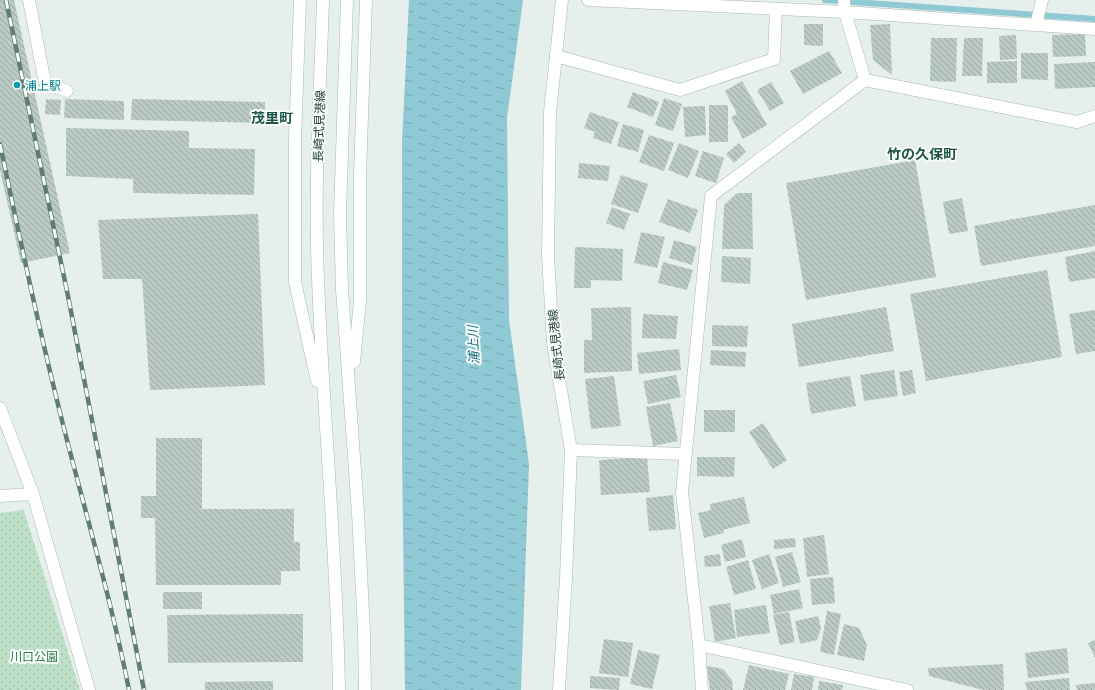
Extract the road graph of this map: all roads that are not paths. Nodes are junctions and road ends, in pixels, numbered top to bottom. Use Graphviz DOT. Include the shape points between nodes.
graph roads {
  1 [pos="29,0"];
  2 [pos="300,0"];
  3 [pos="323,0"];
  4 [pos="346,0"];
  5 [pos="366,0"];
  6 [pos="562,0"];
  7 [pos="588,0"];
  8 [pos="844,0"];
  9 [pos="1042,0"];
  10 [pos="776,9"];
  11 [pos="844,12"];
  12 [pos="1036,25"];
  13 [pos="1095,29"];
  14 [pos="556,56"];
  15 [pos="865,80"];
  16 [pos="68,91"];
  17 [pos="1095,116"];
  18 [pos="350,393"];
  19 [pos="0,408"];
  20 [pos="324,410"];
  21 [pos="571,450"];
  22 [pos="686,454"];
  23 [pos="33,494"];
  24 [pos="0,496"];
  25 [pos="698,645"];
  26 [pos="89,690"];
  27 [pos="339,690"];
  28 [pos="365,690"];
  29 [pos="559,690"];
  30 [pos="702,690"];
  31 [pos="907,690"];
  1 -- 16 [label="street" via="45,83"];
  2 -- 20 [label="street" via="294,140 295,282"];
  3 -- 20 [label="street, 長崎式見港線" via="318,260"];
  4 -- 18 [label="street, 長崎式見港線" via="340,215 342,289"];
  5 -- 18 [label="street" via="360,175 360,301"];
  6 -- 14 [label="street, 長崎式見港線"];
  7 -- 10 [label="street"];
  8 -- 11 [label="street"];
  9 -- 12 [label="street"];
  10 -- 11 [label="street"];
  10 -- 14 [label="street" via="774,58 680,90"];
  11 -- 12 [label="street"];
  11 -- 15 [label="street"];
  12 -- 13 [label="street"];
  14 -- 21 [label="street, 長崎式見港線" via="550,112 548,255 553,343"];
  15 -- 17 [label="street" via="1077,122"];
  15 -- 22 [label="street" via="711,196"];
  18 -- 28 [label="street, 長崎式見港線"];
  19 -- 23 [label="street"];
  20 -- 27 [label="street, 長崎式見港線" via="332,516"];
  21 -- 22 [label="street"];
  21 -- 29 [label="street, 長崎式見港線"];
  22 -- 25 [label="street" via="682,492"];
  23 -- 24 [label="street"];
  23 -- 26 [label="street"];
  25 -- 30 [label="street"];
  25 -- 31 [label="street"];
}
